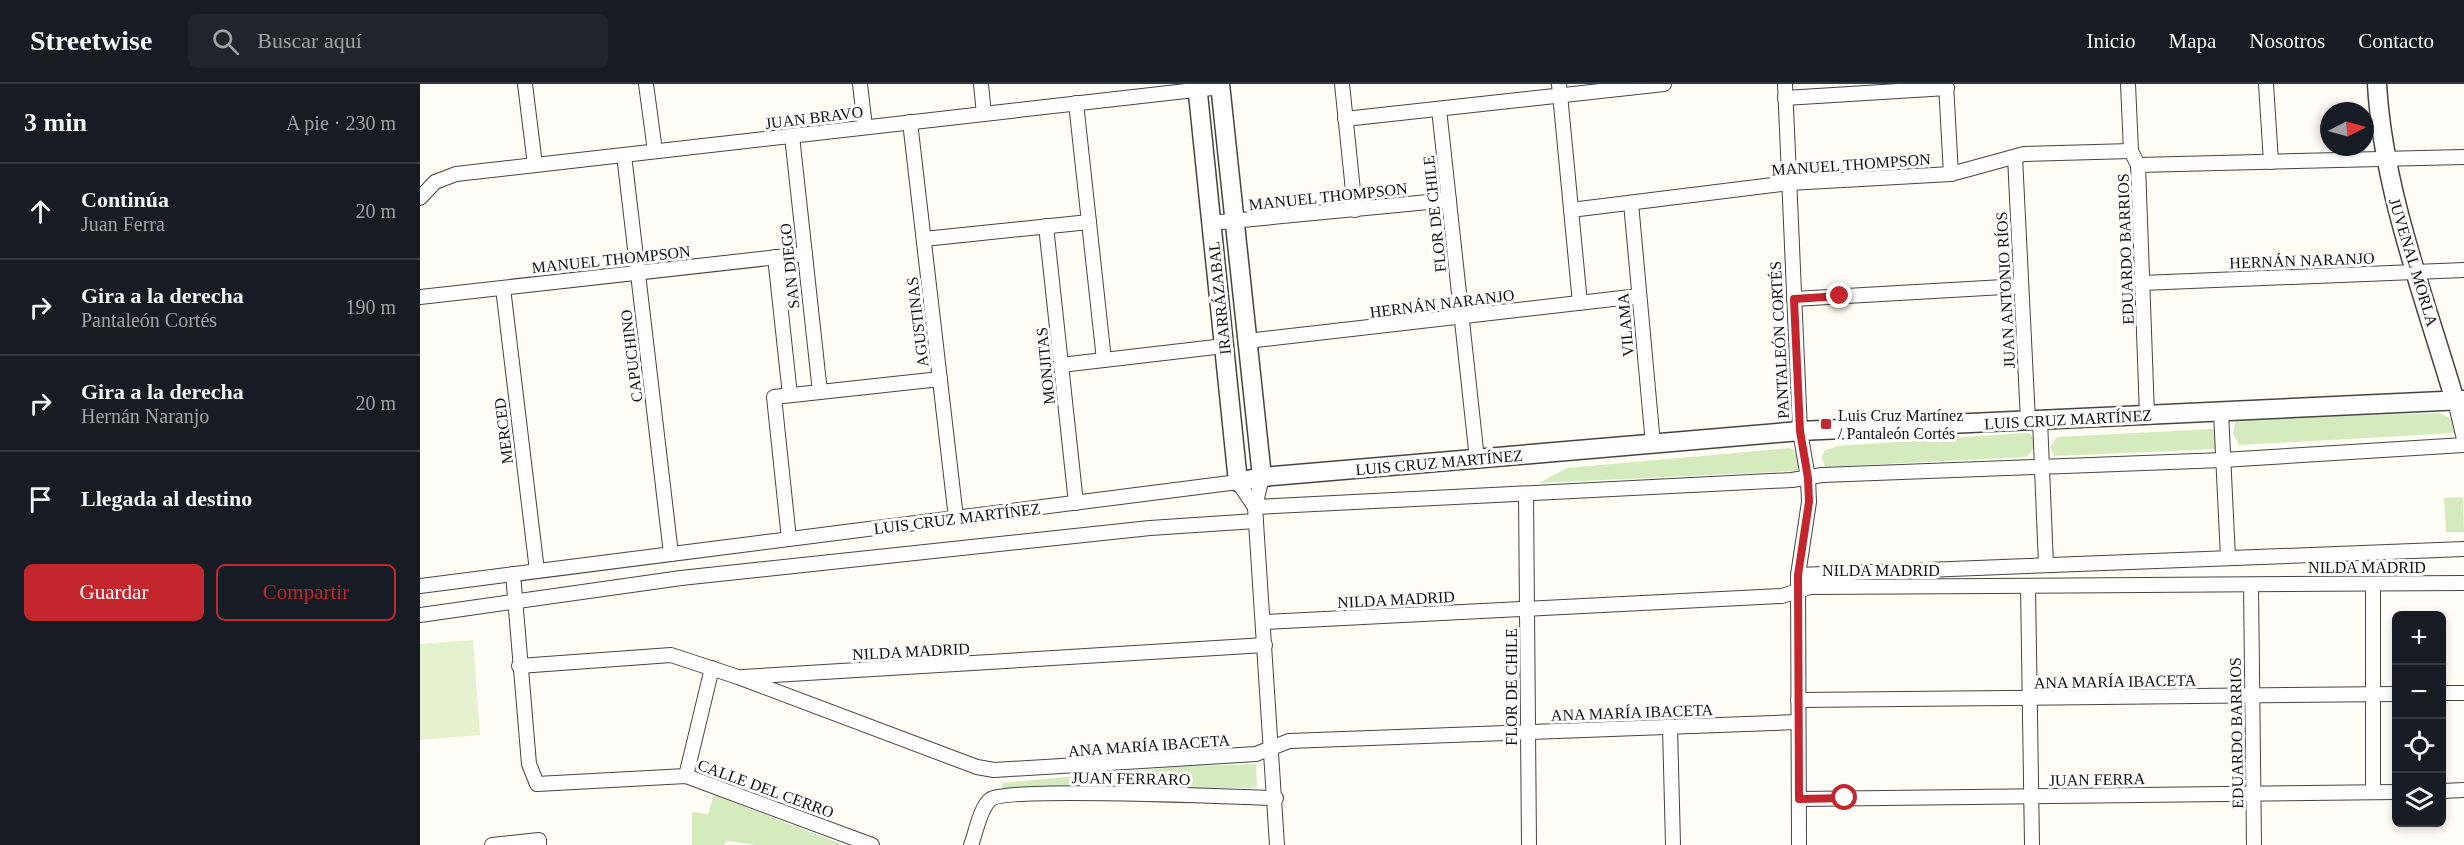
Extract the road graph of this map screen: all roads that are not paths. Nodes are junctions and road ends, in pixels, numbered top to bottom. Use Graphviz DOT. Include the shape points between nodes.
graph roads {
  1 [pos="525,84"];
  2 [pos="646,84"];
  3 [pos="860,84"];
  4 [pos="981,84"];
  5 [pos="1342,84"];
  6 [pos="1664,84"];
  7 [pos="2128,84"];
  8 [pos="2266,84"];
  9 [pos="2377,84"];
  10 [pos="1221,86"];
  11 [pos="1947,86"];
  12 [pos="1197,87"];
  13 [pos="1559,90"];
  14 [pos="1785,91"];
  15 [pos="1076,104"];
  16 [pos="1438,109"];
  17 [pos="984,114"];
  18 [pos="1346,119"];
  19 [pos="910,122"];
  20 [pos="865,127"];
  21 [pos="792,136"];
  22 [pos="655,151"];
  23 [pos="2131,152"];
  24 [pos="624,155"];
  25 [pos="2015,157"];
  26 [pos="2464,157"];
  27 [pos="2385,160"];
  28 [pos="2271,162"];
  29 [pos="535,165"];
  30 [pos="2138,165"];
  31 [pos="1951,174"];
  32 [pos="1789,183"];
  33 [pos="420,198"];
  34 [pos="1449,201"];
  35 [pos="1631,203"];
  36 [pos="1355,210"];
  37 [pos="1571,210"];
  38 [pos="1235,221"];
  39 [pos="1089,222"];
  40 [pos="1211,223"];
  41 [pos="1046,226"];
  42 [pos="924,239"];
  43 [pos="805,254"];
  44 [pos="775,257"];
  45 [pos="2464,270"];
  46 [pos="2417,272"];
  47 [pos="638,273"];
  48 [pos="2142,283"];
  49 [pos="2021,286"];
  50 [pos="503,288"];
  51 [pos="1639,296"];
  52 [pos="420,297"];
  53 [pos="1794,299"];
  54 [pos="1580,303"];
  55 [pos="1461,317"];
  56 [pos="1247,341"];
  57 [pos="1224,346"];
  58 [pos="1104,360"];
  59 [pos="1061,365"];
  60 [pos="940,379"];
  61 [pos="820,392"];
  62 [pos="790,396"];
  63 [pos="2460,401"];
  64 [pos="2221,412"];
  65 [pos="2147,415"];
  66 [pos="2034,421"];
  67 [pos="1800,431"];
  68 [pos="2464,438"];
  69 [pos="1653,444"];
  70 [pos="2464,445"];
  71 [pos="1477,459"];
  72 [pos="2223,460"];
  73 [pos="2042,466"];
  74 [pos="1262,477"];
  75 [pos="1808,478"];
  76 [pos="1238,482"];
  77 [pos="1526,494"];
  78 [pos="1076,503"];
  79 [pos="1256,514"];
  80 [pos="957,518"];
  81 [pos="789,539"];
  82 [pos="2464,549"];
  83 [pos="670,554"];
  84 [pos="2228,558"];
  85 [pos="2046,565"];
  86 [pos="537,571"];
  87 [pos="513,574"];
  88 [pos="1798,575"];
  89 [pos="2464,583"];
  90 [pos="2373,584"];
  91 [pos="2251,585"];
  92 [pos="420,586"];
  93 [pos="2028,586"];
  94 [pos="1798,591"];
  95 [pos="514,603"];
  96 [pos="1527,609"];
  97 [pos="420,615"];
  98 [pos="1264,622"];
  99 [pos="1265,645"];
  100 [pos="519,666"];
  101 [pos="712,668"];
  102 [pos="738,677"];
  103 [pos="2446,693"];
  104 [pos="2464,693"];
  105 [pos="2373,694"];
  106 [pos="2392,694"];
  107 [pos="2252,696"];
  108 [pos="2030,698"];
  109 [pos="1798,700"];
  110 [pos="1798,722"];
  111 [pos="1670,727"];
  112 [pos="1528,732"];
  113 [pos="1272,748"];
  114 [pos="686,776"];
  115 [pos="2464,790"];
  116 [pos="2446,791"];
  117 [pos="2373,792"];
  118 [pos="2392,792"];
  119 [pos="2253,794"];
  120 [pos="2032,796"];
  121 [pos="1276,798"];
  122 [pos="1799,799"];
  123 [pos="539,842"];
  124 [pos="492,845"];
  125 [pos="872,845"];
  126 [pos="971,845"];
  127 [pos="1277,845"];
  128 [pos="1529,845"];
  129 [pos="1673,845"];
  130 [pos="1799,845"];
  131 [pos="2032,845"];
  132 [pos="2254,845"];
  1 -- 29 [label="street"];
  2 -- 22 [label="street"];
  3 -- 20 [label="street"];
  4 -- 17 [label="street"];
  5 -- 18 [label="street"];
  6 -- 13 [label="street"];
  7 -- 23 [label="street, EDUARDO BARRIOS"];
  8 -- 28 [label="street"];
  9 -- 27 [label="street, JUVENAL MORLA"];
  10 -- 12 [label="street, JUAN BRAVO"];
  10 -- 38 [label="street, IRARRÁZABAL"];
  11 -- 14 [label="street"];
  11 -- 31 [label="street"];
  12 -- 15 [label="street, JUAN BRAVO"];
  12 -- 40 [label="street, IRARRÁZABAL"];
  13 -- 16 [label="street"];
  13 -- 37 [label="street"];
  14 -- 32 [label="street, PANTALEÓN CORTÉS"];
  15 -- 17 [label="street, JUAN BRAVO"];
  15 -- 39 [label="street"];
  16 -- 18 [label="street"];
  16 -- 34 [label="street, FLOR DE CHILE"];
  17 -- 19 [label="street, JUAN BRAVO"];
  18 -- 36 [label="street"];
  19 -- 20 [label="street, JUAN BRAVO"];
  19 -- 42 [label="street, AGUSTINAS"];
  20 -- 21 [label="street, JUAN BRAVO"];
  21 -- 22 [label="street, JUAN BRAVO"];
  21 -- 43 [label="street, SAN DIEGO"];
  22 -- 24 [label="street, JUAN BRAVO"];
  23 -- 25 [label="street, MANUEL THOMPSON"];
  23 -- 30 [label="street, EDUARDO BARRIOS"];
  24 -- 29 [label="street, JUAN BRAVO"];
  24 -- 47 [label="street, CAPUCHINO"];
  25 -- 31 [label="street, MANUEL THOMPSON"];
  25 -- 49 [label="street, JUAN ANTONIO RÍOS"];
  26 -- 27 [label="street"];
  27 -- 28 [label="street"];
  27 -- 46 [label="street, JUVENAL MORLA"];
  28 -- 30 [label="street"];
  29 -- 33 [label="street, JUAN BRAVO" via="448,175"];
  30 -- 48 [label="street, EDUARDO BARRIOS"];
  31 -- 32 [label="street, MANUEL THOMPSON"];
  32 -- 35 [label="street, MANUEL THOMPSON"];
  32 -- 53 [label="street, PANTALEÓN CORTÉS"];
  34 -- 36 [label="street, MANUEL THOMPSON"];
  34 -- 55 [label="street, FLOR DE CHILE"];
  35 -- 37 [label="street, MANUEL THOMPSON"];
  35 -- 51 [label="street, VILAMA"];
  36 -- 38 [label="street, MANUEL THOMPSON"];
  37 -- 54 [label="street"];
  38 -- 40 [label="street, MANUEL THOMPSON"];
  38 -- 56 [label="street, IRARRÁZABAL"];
  39 -- 41 [label="street"];
  39 -- 58 [label="street"];
  40 -- 57 [label="street, IRARRÁZABAL"];
  41 -- 42 [label="street"];
  41 -- 59 [label="street, MONJITAS"];
  42 -- 60 [label="street, AGUSTINAS"];
  43 -- 44 [label="street, MANUEL THOMPSON"];
  43 -- 61 [label="street, SAN DIEGO"];
  44 -- 47 [label="street, MANUEL THOMPSON"];
  44 -- 62 [label="street, SAN DIEGO"];
  45 -- 46 [label="street, HERNÁN NARANJO"];
  46 -- 48 [label="street, HERNÁN NARANJO"];
  46 -- 63 [label="street, JUVENAL MORLA"];
  47 -- 50 [label="street, MANUEL THOMPSON"];
  47 -- 83 [label="street, CAPUCHINO"];
  48 -- 65 [label="street, EDUARDO BARRIOS"];
  49 -- 53 [label="street"];
  49 -- 66 [label="street, JUAN ANTONIO RÍOS"];
  50 -- 52 [label="street, MANUEL THOMPSON"];
  50 -- 86 [label="street, MERCED"];
  51 -- 54 [label="street, HERNÁN NARANJO"];
  51 -- 69 [label="street, VILAMA"];
  53 -- 67 [label="street, PANTALEÓN CORTÉS"];
  54 -- 55 [label="street, HERNÁN NARANJO"];
  55 -- 56 [label="street, HERNÁN NARANJO"];
  55 -- 71 [label="street, FLOR DE CHILE"];
  56 -- 74 [label="street, IRARRÁZABAL"];
  57 -- 58 [label="street"];
  57 -- 76 [label="street, IRARRÁZABAL"];
  58 -- 59 [label="street"];
  59 -- 78 [label="street, MONJITAS"];
  60 -- 61 [label="street"];
  60 -- 80 [label="street, AGUSTINAS"];
  61 -- 62 [label="street"];
  62 -- 81 [label="street" via="774,397"];
  63 -- 64 [label="street, LUIS CRUZ MARTÍNEZ"];
  63 -- 68 [label="street, JUVENAL MORLA"];
  64 -- 65 [label="street, LUIS CRUZ MARTÍNEZ"];
  64 -- 72 [label="street"];
  65 -- 66 [label="street, LUIS CRUZ MARTÍNEZ"];
  66 -- 67 [label="street, LUIS CRUZ MARTÍNEZ"];
  66 -- 73 [label="street, JUAN ANTONIO RÍOS"];
  67 -- 69 [label="street, LUIS CRUZ MARTÍNEZ"];
  67 -- 75 [label="street, PANTALEÓN CORTÉS"];
  69 -- 71 [label="street, LUIS CRUZ MARTÍNEZ"];
  70 -- 72 [label="street, LUIS CRUZ MARTÍNEZ"];
  71 -- 74 [label="street, LUIS CRUZ MARTÍNEZ"];
  72 -- 73 [label="street, LUIS CRUZ MARTÍNEZ"];
  72 -- 84 [label="street"];
  73 -- 75 [label="street, LUIS CRUZ MARTÍNEZ"];
  73 -- 85 [label="street, JUAN ANTONIO RÍOS"];
  74 -- 76 [label="street, LUIS CRUZ MARTÍNEZ"];
  74 -- 79 [label="street, IRARRÁZABAL"];
  75 -- 77 [label="street, LUIS CRUZ MARTÍNEZ"];
  75 -- 88 [label="street, PANTALEÓN CORTÉS" via="1807,526"];
  76 -- 78 [label="street, LUIS CRUZ MARTÍNEZ"];
  76 -- 79 [label="street, IRARRÁZABAL"];
  77 -- 79 [label="street, LUIS CRUZ MARTÍNEZ"];
  77 -- 96 [label="street, FLOR DE CHILE"];
  78 -- 80 [label="street, LUIS CRUZ MARTÍNEZ"];
  79 -- 95 [label="street, LUIS CRUZ MARTÍNEZ" via="681,578"];
  79 -- 98 [label="street, IRARRÁZABAL"];
  80 -- 81 [label="street, LUIS CRUZ MARTÍNEZ"];
  81 -- 83 [label="street, LUIS CRUZ MARTÍNEZ"];
  82 -- 84 [label="street, NILDA MADRID"];
  83 -- 86 [label="street, LUIS CRUZ MARTÍNEZ"];
  84 -- 85 [label="street, NILDA MADRID"];
  85 -- 88 [label="street, NILDA MADRID"];
  86 -- 87 [label="street, LUIS CRUZ MARTÍNEZ"];
  87 -- 92 [label="street, LUIS CRUZ MARTÍNEZ"];
  87 -- 95 [label="street"];
  88 -- 94 [label="street, PANTALEÓN CORTÉS"];
  89 -- 90 [label="street, NILDA MADRID"];
  90 -- 91 [label="street, NILDA MADRID"];
  90 -- 105 [label="street"];
  91 -- 93 [label="street, NILDA MADRID"];
  91 -- 107 [label="street, EDUARDO BARRIOS"];
  93 -- 94 [label="street, NILDA MADRID" via="1810,587"];
  93 -- 108 [label="street"];
  94 -- 96 [label="street, NILDA MADRID" via="1782,596"];
  94 -- 109 [label="street, PANTALEÓN CORTÉS"];
  95 -- 97 [label="street, LUIS CRUZ MARTÍNEZ"];
  95 -- 100 [label="street"];
  96 -- 98 [label="street, NILDA MADRID"];
  96 -- 112 [label="street, FLOR DE CHILE"];
  98 -- 99 [label="street, IRARRÁZABAL"];
  99 -- 102 [label="street, NILDA MADRID"];
  99 -- 113 [label="street, IRARRÁZABAL"];
  100 -- 101 [label="street, ANA MARÍA IBACETA" via="671,655"];
  100 -- 114 [label="street, CALLE DEL CERRO" via="529,764 537,784"];
  101 -- 102 [label="street, ANA MARÍA IBACETA"];
  101 -- 114 [label="street"];
  102 -- 113 [label="street, ANA MARÍA IBACETA" via="994,770 1256,754"];
  103 -- 104 [label="street"];
  105 -- 106 [label="street, ANA MARÍA IBACETA"];
  105 -- 107 [label="street, ANA MARÍA IBACETA"];
  105 -- 117 [label="street"];
  107 -- 108 [label="street, ANA MARÍA IBACETA"];
  107 -- 119 [label="street, EDUARDO BARRIOS"];
  108 -- 109 [label="street, ANA MARÍA IBACETA"];
  108 -- 120 [label="street"];
  109 -- 110 [label="street, PANTALEÓN CORTÉS"];
  110 -- 111 [label="street, ANA MARÍA IBACETA"];
  110 -- 122 [label="street, PANTALEÓN CORTÉS"];
  111 -- 112 [label="street, ANA MARÍA IBACETA"];
  111 -- 129 [label="street"];
  112 -- 113 [label="street, ANA MARÍA IBACETA" via="1289,741"];
  112 -- 128 [label="street, FLOR DE CHILE"];
  113 -- 121 [label="street, IRARRÁZABAL"];
  114 -- 125 [label="street, CALLE DEL CERRO"];
  115 -- 116 [label="street"];
  117 -- 118 [label="street, JUAN FERRA"];
  117 -- 119 [label="street, JUAN FERRA"];
  119 -- 120 [label="street, JUAN FERRA"];
  119 -- 132 [label="street, EDUARDO BARRIOS"];
  120 -- 122 [label="street, JUAN FERRA"];
  120 -- 131 [label="street"];
  121 -- 126 [label="street, JUAN FERRARO" via="999,796 987,803"];
  121 -- 127 [label="street, IRARRÁZABAL"];
  122 -- 130 [label="street, PANTALEÓN CORTÉS"];
  123 -- 124 [label="street"];
}
